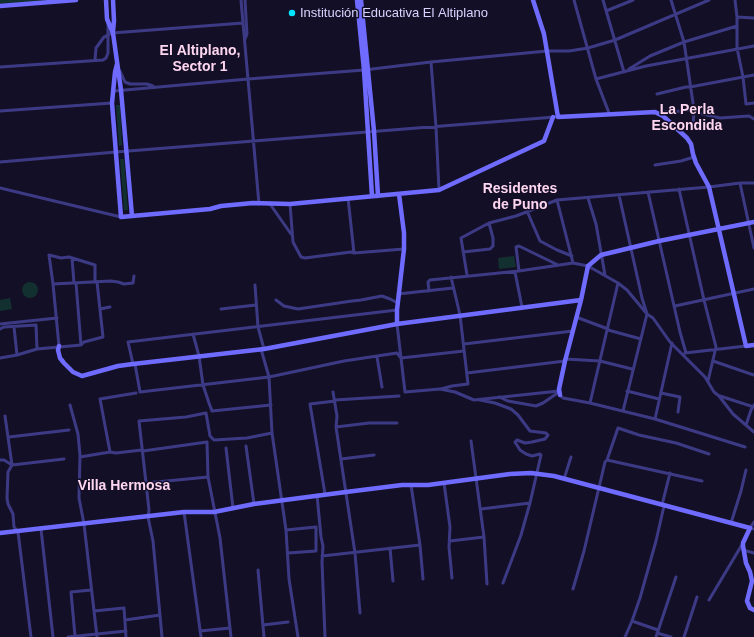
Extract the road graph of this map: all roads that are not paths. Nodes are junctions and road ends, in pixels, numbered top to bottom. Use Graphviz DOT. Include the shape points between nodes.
graph roads {
  1 [pos="76,0"];
  2 [pos="106,0"];
  3 [pos="114,0"];
  4 [pos="241,0"];
  5 [pos="244,0"];
  6 [pos="357,0"];
  7 [pos="361,0"];
  8 [pos="533,0"];
  9 [pos="574,0"];
  10 [pos="603,0"];
  11 [pos="632,0"];
  12 [pos="671,0"];
  13 [pos="709,0"];
  14 [pos="735,0"];
  15 [pos="0,6"];
  16 [pos="606,11"];
  17 [pos="675,14"];
  18 [pos="737,17"];
  19 [pos="754,18"];
  20 [pos="243,23"];
  21 [pos="737,26"];
  22 [pos="110,33"];
  23 [pos="615,40"];
  24 [pos="245,41"];
  25 [pos="684,42"];
  26 [pos="754,46"];
  27 [pos="588,48"];
  28 [pos="737,48"];
  29 [pos="547,52"];
  30 [pos="686,59"];
  31 [pos="95,60"];
  32 [pos="431,62"];
  33 [pos="117,64"];
  34 [pos="0,67"];
  35 [pos="366,70"];
  36 [pos="624,72"];
  37 [pos="754,75"];
  38 [pos="743,77"];
  39 [pos="248,79"];
  40 [pos="596,80"];
  41 [pos="154,87"];
  42 [pos="690,87"];
  43 [pos="121,90"];
  44 [pos="114,91"];
  45 [pos="657,94"];
  46 [pos="112,103"];
  47 [pos="693,103"];
  48 [pos="754,103"];
  49 [pos="0,111"];
  50 [pos="694,112"];
  51 [pos="609,113"];
  52 [pos="659,114"];
  53 [pos="553,117"];
  54 [pos="558,117"];
  55 [pos="754,119"];
  56 [pos="693,125"];
  57 [pos="436,127"];
  58 [pos="371,131"];
  59 [pos="253,141"];
  60 [pos="126,151"];
  61 [pos="116,152"];
  62 [pos="694,157"];
  63 [pos="0,162"];
  64 [pos="655,165"];
  65 [pos="740,183"];
  66 [pos="754,183"];
  67 [pos="709,187"];
  68 [pos="0,188"];
  69 [pos="679,189"];
  70 [pos="439,190"];
  71 [pos="648,192"];
  72 [pos="399,194"];
  73 [pos="620,195"];
  74 [pos="372,196"];
  75 [pos="378,196"];
  76 [pos="348,198"];
  77 [pos="588,198"];
  78 [pos="557,200"];
  79 [pos="259,204"];
  80 [pos="270,204"];
  81 [pos="290,204"];
  82 [pos="527,211"];
  83 [pos="132,216"];
  84 [pos="122,217"];
  85 [pos="489,223"];
  86 [pos="752,223"];
  87 [pos="720,230"];
  88 [pos="292,235"];
  89 [pos="690,236"];
  90 [pos="659,242"];
  91 [pos="630,248"];
  92 [pos="754,248"];
  93 [pos="404,249"];
  94 [pos="463,252"];
  95 [pos="354,253"];
  96 [pos="601,255"];
  97 [pos="572,256"];
  98 [pos="72,258"];
  99 [pos="573,263"];
  100 [pos="558,265"];
  101 [pos="588,266"];
  102 [pos="517,271"];
  103 [pos="466,275"];
  104 [pos="605,275"];
  105 [pos="134,276"];
  106 [pos="451,277"];
  107 [pos="96,282"];
  108 [pos="75,283"];
  109 [pos="618,283"];
  110 [pos="53,284"];
  111 [pos="255,285"];
  112 [pos="453,288"];
  113 [pos="754,289"];
  114 [pos="429,291"];
  115 [pos="734,293"];
  116 [pos="398,294"];
  117 [pos="276,300"];
  118 [pos="581,300"];
  119 [pos="704,300"];
  120 [pos="398,303"];
  121 [pos="256,305"];
  122 [pos="675,306"];
  123 [pos="110,307"];
  124 [pos="522,308"];
  125 [pos="100,309"];
  126 [pos="221,309"];
  127 [pos="397,310"];
  128 [pos="647,314"];
  129 [pos="460,315"];
  130 [pos="56,318"];
  131 [pos="576,318"];
  132 [pos="0,324"];
  133 [pos="397,324"];
  134 [pos="14,327"];
  135 [pos="258,327"];
  136 [pos="0,329"];
  137 [pos="608,329"];
  138 [pos="573,331"];
  139 [pos="193,334"];
  140 [pos="640,339"];
  141 [pos="672,343"];
  142 [pos="464,344"];
  143 [pos="81,345"];
  144 [pos="754,345"];
  145 [pos="59,346"];
  146 [pos="746,346"];
  147 [pos="37,349"];
  148 [pos="263,349"];
  149 [pos="716,350"];
  150 [pos="464,351"];
  151 [pos="684,353"];
  152 [pos="17,355"];
  153 [pos="199,356"];
  154 [pos="377,357"];
  155 [pos="0,358"];
  156 [pos="401,358"];
  157 [pos="565,360"];
  158 [pos="600,361"];
  159 [pos="713,361"];
  160 [pos="134,364"];
  161 [pos="632,369"];
  162 [pos="467,373"];
  163 [pos="754,375"];
  164 [pos="269,377"];
  165 [pos="708,382"];
  166 [pos="204,385"];
  167 [pos="382,387"];
  168 [pos="440,389"];
  169 [pos="628,391"];
  170 [pos="333,392"];
  171 [pos="136,393"];
  172 [pos="560,393"];
  173 [pos="660,393"];
  174 [pos="399,396"];
  175 [pos="719,396"];
  176 [pos="500,397"];
  177 [pos="659,399"];
  178 [pos="335,400"];
  179 [pos="480,400"];
  180 [pos="590,403"];
  181 [pos="70,405"];
  182 [pos="271,405"];
  183 [pos="754,406"];
  184 [pos="623,411"];
  185 [pos="678,412"];
  186 [pos="4,416"];
  187 [pos="655,419"];
  188 [pos="397,423"];
  189 [pos="746,425"];
  190 [pos="336,427"];
  191 [pos="69,430"];
  192 [pos="754,432"];
  193 [pos="272,433"];
  194 [pos="8,437"];
  195 [pos="471,441"];
  196 [pos="246,446"];
  197 [pos="745,447"];
  198 [pos="226,448"];
  199 [pos="142,450"];
  200 [pos="110,452"];
  201 [pos="709,454"];
  202 [pos="374,455"];
  203 [pos="80,457"];
  204 [pos="571,457"];
  205 [pos="64,459"];
  206 [pos="341,459"];
  207 [pos="0,460"];
  208 [pos="608,460"];
  209 [pos="12,465"];
  210 [pos="746,470"];
  211 [pos="670,473"];
  212 [pos="537,474"];
  213 [pos="208,477"];
  214 [pos="477,479"];
  215 [pos="564,479"];
  216 [pos="702,481"];
  217 [pos="146,483"];
  218 [pos="444,483"];
  219 [pos="411,485"];
  220 [pos="600,488"];
  221 [pos="346,492"];
  222 [pos="325,494"];
  223 [pos="317,495"];
  224 [pos="281,500"];
  225 [pos="530,503"];
  226 [pos="254,504"];
  227 [pos="663,505"];
  228 [pos="233,508"];
  229 [pos="481,509"];
  230 [pos="184,512"];
  231 [pos="214,512"];
  232 [pos="148,517"];
  233 [pos="754,522"];
  234 [pos="731,523"];
  235 [pos="84,524"];
  236 [pos="752,528"];
  237 [pos="41,529"];
  238 [pos="286,530"];
  239 [pos="18,532"];
  240 [pos="0,533"];
  241 [pos="484,537"];
  242 [pos="450,541"];
  243 [pos="743,543"];
  244 [pos="420,545"];
  245 [pos="390,548"];
  246 [pos="743,550"];
  247 [pos="288,553"];
  248 [pos="355,553"];
  249 [pos="754,553"];
  250 [pos="322,556"];
  251 [pos="258,570"];
  252 [pos="676,577"];
  253 [pos="452,578"];
  254 [pos="423,579"];
  255 [pos="393,581"];
  256 [pos="503,583"];
  257 [pos="487,584"];
  258 [pos="92,590"];
  259 [pos="574,590"];
  260 [pos="697,596"];
  261 [pos="709,600"];
  262 [pos="754,610"];
  263 [pos="94,611"];
  264 [pos="360,613"];
  265 [pos="160,615"];
  266 [pos="125,620"];
  267 [pos="632,621"];
  268 [pos="288,622"];
  269 [pos="263,625"];
  270 [pos="230,628"];
  271 [pos="126,631"];
  272 [pos="200,631"];
  273 [pos="658,631"];
  274 [pos="75,636"];
  275 [pos="96,636"];
  276 [pos="31,637"];
  277 [pos="53,637"];
  278 [pos="68,637"];
  279 [pos="126,637"];
  280 [pos="162,637"];
  281 [pos="201,637"];
  282 [pos="231,637"];
  283 [pos="264,637"];
  284 [pos="298,637"];
  285 [pos="325,637"];
  286 [pos="625,637"];
  287 [pos="656,637"];
  288 [pos="671,637"];
  289 [pos="684,637"];
  1 -- 15 [label="street"];
  2 -- 22 [label="street"];
  3 -- 22 [label="street" via="114,21"];
  4 -- 20 [label="street"];
  5 -- 24 [label="street" via="247,34"];
  6 -- 35 [label="street"];
  7 -- 35 [label="street"];
  8 -- 29 [label="street"];
  9 -- 27 [label="street"];
  10 -- 16 [label="street"];
  11 -- 16 [label="street"];
  12 -- 17 [label="street"];
  13 -- 17 [label="street"];
  14 -- 18 [label="street"];
  16 -- 23 [label="street"];
  17 -- 23 [label="street"];
  17 -- 25 [label="street"];
  18 -- 19 [label="street"];
  18 -- 21 [label="street"];
  20 -- 22 [label="street"];
  20 -- 24 [label="street"];
  21 -- 25 [label="street"];
  21 -- 28 [label="street"];
  22 -- 31 [label="street" via="96,48"];
  22 -- 31 [label="street" via="108,56 103,60"];
  22 -- 33 [label="street"];
  23 -- 27 [label="street"];
  23 -- 36 [label="street"];
  24 -- 39 [label="street"];
  25 -- 30 [label="street"];
  25 -- 36 [label="street" via="650,56"];
  26 -- 28 [label="street"];
  27 -- 29 [label="street"];
  27 -- 40 [label="street"];
  28 -- 30 [label="street"];
  28 -- 38 [label="street"];
  29 -- 32 [label="street"];
  29 -- 54 [label="street"];
  30 -- 36 [label="street"];
  30 -- 42 [label="street"];
  31 -- 34 [label="street"];
  32 -- 35 [label="street"];
  32 -- 57 [label="street"];
  33 -- 41 [label="street" via="125,82"];
  33 -- 43 [label="street"];
  33 -- 44 [label="street"];
  35 -- 39 [label="street"];
  35 -- 58 [label="street"];
  36 -- 40 [label="street"];
  37 -- 38 [label="street"];
  38 -- 42 [label="street"];
  38 -- 48 [label="street" via="746,104"];
  39 -- 41 [label="street"];
  39 -- 59 [label="street"];
  40 -- 51 [label="street"];
  41 -- 43 [label="street"];
  42 -- 45 [label="street"];
  42 -- 47 [label="street"];
  43 -- 44 [label="street"];
  43 -- 60 [label="street"];
  44 -- 46 [label="street"];
  46 -- 49 [label="street"];
  46 -- 61 [label="street"];
  50 -- 52 [label="street" via="690,110"];
  50 -- 55 [label="street" via="720,118 749,116"];
  50 -- 56 [label="street"];
  51 -- 52 [label="street"];
  51 -- 54 [label="street"];
  52 -- 62 [label="street" via="687,138"];
  53 -- 54 [label="street"];
  53 -- 57 [label="street"];
  53 -- 70 [label="street" via="544,141"];
  57 -- 58 [label="street"];
  57 -- 70 [label="street"];
  58 -- 59 [label="street"];
  58 -- 74 [label="street"];
  58 -- 75 [label="street"];
  59 -- 60 [label="street"];
  59 -- 79 [label="street"];
  60 -- 61 [label="street"];
  60 -- 83 [label="street"];
  61 -- 63 [label="street"];
  61 -- 84 [label="street"];
  62 -- 64 [label="street"];
  62 -- 67 [label="street"];
  65 -- 66 [label="street"];
  65 -- 67 [label="street"];
  65 -- 86 [label="street"];
  67 -- 69 [label="street"];
  67 -- 87 [label="street"];
  68 -- 84 [label="street"];
  69 -- 71 [label="street"];
  69 -- 89 [label="street"];
  70 -- 72 [label="street"];
  71 -- 73 [label="street"];
  71 -- 90 [label="street"];
  72 -- 75 [label="street"];
  72 -- 93 [label="street"];
  73 -- 77 [label="street"];
  73 -- 91 [label="street"];
  74 -- 75 [label="street"];
  74 -- 76 [label="street"];
  76 -- 81 [label="street"];
  76 -- 95 [label="street"];
  77 -- 78 [label="street"];
  77 -- 96 [label="street" via="596,224"];
  78 -- 82 [label="street"];
  78 -- 97 [label="street"];
  79 -- 80 [label="street"];
  79 -- 83 [label="street"];
  80 -- 81 [label="street"];
  80 -- 88 [label="street"];
  81 -- 88 [label="street"];
  82 -- 85 [label="street"];
  82 -- 97 [label="street" via="540,241"];
  83 -- 84 [label="street"];
  85 -- 94 [label="street" via="461,238"];
  85 -- 94 [label="street" via="493,246 490,249"];
  86 -- 87 [label="street"];
  86 -- 92 [label="street"];
  87 -- 89 [label="street"];
  87 -- 115 [label="street"];
  88 -- 95 [label="street" via="301,257"];
  89 -- 90 [label="street"];
  89 -- 119 [label="street"];
  90 -- 91 [label="street"];
  90 -- 122 [label="street"];
  91 -- 96 [label="street"];
  91 -- 128 [label="street"];
  93 -- 95 [label="street"];
  93 -- 116 [label="street"];
  94 -- 103 [label="street"];
  96 -- 101 [label="street"];
  96 -- 104 [label="street"];
  97 -- 99 [label="street"];
  98 -- 107 [label="street" via="95,266"];
  98 -- 108 [label="street"];
  98 -- 110 [label="street" via="49,256"];
  99 -- 100 [label="street"];
  99 -- 101 [label="street"];
  100 -- 102 [label="street"];
  100 -- 102 [label="street" via="519,246 516,247"];
  101 -- 104 [label="street"];
  101 -- 118 [label="street"];
  102 -- 103 [label="street"];
  102 -- 124 [label="street"];
  103 -- 106 [label="street"];
  104 -- 109 [label="street"];
  105 -- 107 [label="street" via="133,283"];
  106 -- 112 [label="street"];
  106 -- 114 [label="street" via="430,280"];
  107 -- 108 [label="street"];
  107 -- 125 [label="street"];
  108 -- 110 [label="street"];
  108 -- 143 [label="street"];
  109 -- 128 [label="street"];
  109 -- 137 [label="street"];
  110 -- 130 [label="street"];
  111 -- 121 [label="street"];
  112 -- 114 [label="street"];
  112 -- 129 [label="street"];
  113 -- 115 [label="street"];
  114 -- 116 [label="street"];
  115 -- 119 [label="street"];
  115 -- 146 [label="street"];
  116 -- 120 [label="street"];
  117 -- 120 [label="street" via="284,306 298,309 382,296"];
  118 -- 124 [label="street"];
  118 -- 131 [label="street"];
  119 -- 122 [label="street"];
  119 -- 149 [label="street"];
  120 -- 127 [label="street"];
  121 -- 126 [label="street"];
  121 -- 135 [label="street"];
  122 -- 151 [label="street"];
  123 -- 125 [label="street"];
  124 -- 129 [label="street"];
  125 -- 143 [label="street" via="103,337"];
  127 -- 133 [label="street"];
  127 -- 135 [label="street"];
  128 -- 140 [label="street"];
  128 -- 141 [label="street"];
  129 -- 133 [label="street"];
  129 -- 142 [label="street"];
  130 -- 132 [label="street"];
  130 -- 145 [label="street"];
  131 -- 137 [label="street"];
  131 -- 138 [label="street"];
  133 -- 148 [label="street"];
  133 -- 156 [label="street"];
  134 -- 136 [label="street"];
  134 -- 147 [label="street" via="36,325"];
  134 -- 152 [label="street"];
  135 -- 139 [label="street"];
  135 -- 148 [label="street"];
  137 -- 140 [label="street"];
  137 -- 158 [label="street"];
  138 -- 142 [label="street"];
  138 -- 157 [label="street"];
  139 -- 153 [label="street"];
  139 -- 160 [label="street" via="128,342"];
  140 -- 161 [label="street"];
  141 -- 151 [label="street"];
  141 -- 173 [label="street"];
  142 -- 150 [label="street"];
  143 -- 145 [label="street"];
  144 -- 146 [label="street"];
  145 -- 147 [label="street"];
  145 -- 160 [label="street" via="60,358 77,375"];
  146 -- 149 [label="street"];
  147 -- 152 [label="street"];
  148 -- 153 [label="street"];
  148 -- 164 [label="street"];
  149 -- 151 [label="street"];
  149 -- 159 [label="street"];
  150 -- 156 [label="street"];
  150 -- 162 [label="street"];
  151 -- 165 [label="street"];
  152 -- 155 [label="street"];
  153 -- 160 [label="street"];
  153 -- 166 [label="street"];
  154 -- 156 [label="street" via="397,353"];
  154 -- 164 [label="street" via="344,361"];
  154 -- 167 [label="street"];
  156 -- 168 [label="street" via="405,392"];
  157 -- 158 [label="street"];
  157 -- 162 [label="street"];
  157 -- 172 [label="street"];
  158 -- 161 [label="street"];
  158 -- 180 [label="street"];
  159 -- 163 [label="street"];
  159 -- 165 [label="street"];
  160 -- 166 [label="street" via="140,392"];
  161 -- 169 [label="street"];
  162 -- 168 [label="street" via="468,384"];
  164 -- 166 [label="street"];
  164 -- 182 [label="street"];
  165 -- 175 [label="street"];
  166 -- 182 [label="street" via="212,412"];
  168 -- 179 [label="street"];
  169 -- 177 [label="street"];
  169 -- 184 [label="street"];
  170 -- 178 [label="street"];
  171 -- 200 [label="street" via="100,399"];
  172 -- 176 [label="street"];
  172 -- 176 [label="street" via="536,406"];
  172 -- 180 [label="street" via="563,398"];
  173 -- 177 [label="street"];
  173 -- 185 [label="street" via="680,397"];
  174 -- 178 [label="street"];
  175 -- 183 [label="street"];
  175 -- 189 [label="street"];
  176 -- 179 [label="street"];
  177 -- 187 [label="street"];
  178 -- 190 [label="street"];
  178 -- 222 [label="street" via="310,404"];
  179 -- 212 [label="street" via="511,409 530,431 548,435 545,439 532,442 515,442 526,454 541,455"];
  180 -- 184 [label="street"];
  181 -- 203 [label="street" via="78,434"];
  182 -- 193 [label="street"];
  183 -- 189 [label="street"];
  184 -- 187 [label="street"];
  186 -- 194 [label="street"];
  187 -- 197 [label="street"];
  188 -- 190 [label="street"];
  189 -- 192 [label="street"];
  190 -- 206 [label="street"];
  191 -- 194 [label="street"];
  193 -- 199 [label="street" via="214,440 210,436 206,413 138,421"];
  193 -- 224 [label="street"];
  194 -- 209 [label="street"];
  195 -- 214 [label="street"];
  196 -- 226 [label="street"];
  198 -- 228 [label="street"];
  199 -- 200 [label="street"];
  199 -- 213 [label="street" via="207,442"];
  199 -- 217 [label="street"];
  200 -- 203 [label="street"];
  201 -- 208 [label="street" via="618,428"];
  202 -- 206 [label="street"];
  203 -- 235 [label="street" via="79,498"];
  204 -- 215 [label="street"];
  205 -- 209 [label="street"];
  206 -- 221 [label="street"];
  207 -- 209 [label="street"];
  208 -- 211 [label="street"];
  208 -- 220 [label="street" via="605,462"];
  209 -- 239 [label="street" via="8,472 7,498 13,514 14,527"];
  210 -- 234 [label="street"];
  211 -- 216 [label="street"];
  211 -- 227 [label="street"];
  212 -- 214 [label="street" via="520,473"];
  212 -- 215 [label="street"];
  212 -- 225 [label="street"];
  213 -- 217 [label="street"];
  213 -- 231 [label="street"];
  214 -- 218 [label="street"];
  214 -- 229 [label="street"];
  215 -- 220 [label="street"];
  217 -- 232 [label="street"];
  218 -- 219 [label="street"];
  218 -- 242 [label="street"];
  219 -- 221 [label="street"];
  219 -- 244 [label="street"];
  220 -- 227 [label="street"];
  220 -- 259 [label="street"];
  221 -- 222 [label="street"];
  221 -- 248 [label="street"];
  222 -- 223 [label="street"];
  223 -- 224 [label="street"];
  223 -- 250 [label="street"];
  224 -- 226 [label="street"];
  224 -- 238 [label="street"];
  225 -- 229 [label="street"];
  225 -- 256 [label="street"];
  226 -- 228 [label="street"];
  227 -- 234 [label="street"];
  227 -- 267 [label="street" via="656,540"];
  228 -- 231 [label="street"];
  229 -- 241 [label="street"];
  230 -- 231 [label="street"];
  230 -- 232 [label="street"];
  230 -- 272 [label="street"];
  231 -- 270 [label="street" via="220,538"];
  232 -- 235 [label="street"];
  232 -- 265 [label="street" via="154,549"];
  233 -- 236 [label="street"];
  234 -- 236 [label="street"];
  235 -- 237 [label="street"];
  235 -- 258 [label="street"];
  236 -- 243 [label="street"];
  237 -- 239 [label="street"];
  237 -- 277 [label="street"];
  238 -- 247 [label="street"];
  238 -- 247 [label="street" via="316,527 316,551"];
  239 -- 240 [label="street"];
  239 -- 276 [label="street"];
  241 -- 242 [label="street"];
  241 -- 257 [label="street"];
  242 -- 253 [label="street"];
  243 -- 246 [label="street"];
  243 -- 261 [label="street"];
  244 -- 245 [label="street"];
  244 -- 254 [label="street"];
  245 -- 248 [label="street"];
  245 -- 255 [label="street"];
  246 -- 249 [label="street"];
  246 -- 262 [label="street" via="752,581 747,601"];
  247 -- 284 [label="street" via="289,579"];
  248 -- 250 [label="street"];
  248 -- 264 [label="street"];
  250 -- 285 [label="street"];
  251 -- 269 [label="street"];
  252 -- 273 [label="street"];
  258 -- 263 [label="street"];
  258 -- 274 [label="street" via="71,592"];
  260 -- 289 [label="street"];
  263 -- 266 [label="street" via="124,608"];
  263 -- 275 [label="street"];
  265 -- 266 [label="street"];
  265 -- 280 [label="street"];
  266 -- 271 [label="street"];
  267 -- 273 [label="street"];
  267 -- 286 [label="street"];
  268 -- 269 [label="street"];
  269 -- 283 [label="street"];
  270 -- 272 [label="street"];
  270 -- 282 [label="street"];
  271 -- 275 [label="street"];
  271 -- 279 [label="street"];
  272 -- 281 [label="street"];
  273 -- 287 [label="street"];
  273 -- 288 [label="street"];
  274 -- 275 [label="street"];
  274 -- 278 [label="street"];
}
